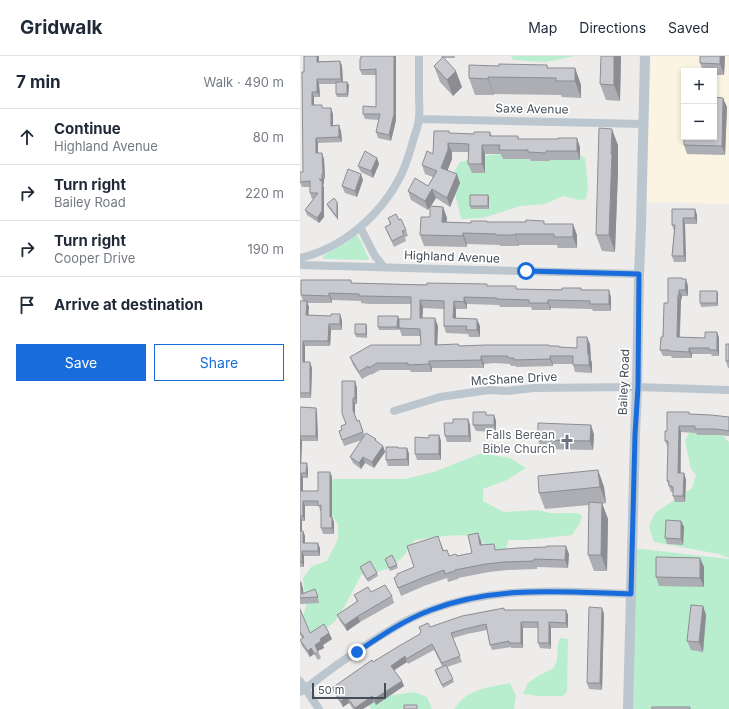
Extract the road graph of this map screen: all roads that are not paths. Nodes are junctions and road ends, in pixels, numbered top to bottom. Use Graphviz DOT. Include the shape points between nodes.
graph roads {
  1 [pos="419,56"];
  2 [pos="645,56"];
  3 [pos="419,119"];
  4 [pos="643,124"];
  5 [pos="360,227"];
  6 [pos="300,258"];
  7 [pos="300,264"];
  8 [pos="384,267"];
  9 [pos="639,274"];
  10 [pos="638,387"];
  11 [pos="729,390"];
  12 [pos="394,411"];
  13 [pos="631,594"];
  14 [pos="300,681"];
  15 [pos="303,690"];
  16 [pos="319,709"];
  17 [pos="628,709"];
  1 -- 3 [label="street"];
  2 -- 4 [label="street, Bailey Road"];
  3 -- 4 [label="street, Saxe Avenue"];
  3 -- 5 [label="street" via="402,174 384,202"];
  4 -- 9 [label="street, Bailey Road"];
  5 -- 6 [label="street" via="328,248"];
  5 -- 8 [label="street" via="375,256"];
  7 -- 8 [label="street, Highland Avenue"];
  8 -- 9 [label="street, Highland Avenue"];
  9 -- 10 [label="street, Bailey Road"];
  10 -- 11 [label="street, McShane Drive"];
  10 -- 12 [label="street, McShane Drive" via="489,390 440,397"];
  10 -- 13 [label="street, Bailey Road"];
  13 -- 15 [label="street" via="540,591 494,594 440,607 386,632"];
  13 -- 17 [label="street, Bailey Road"];
  14 -- 15 [label="street"];
  15 -- 16 [label="street"];
}
